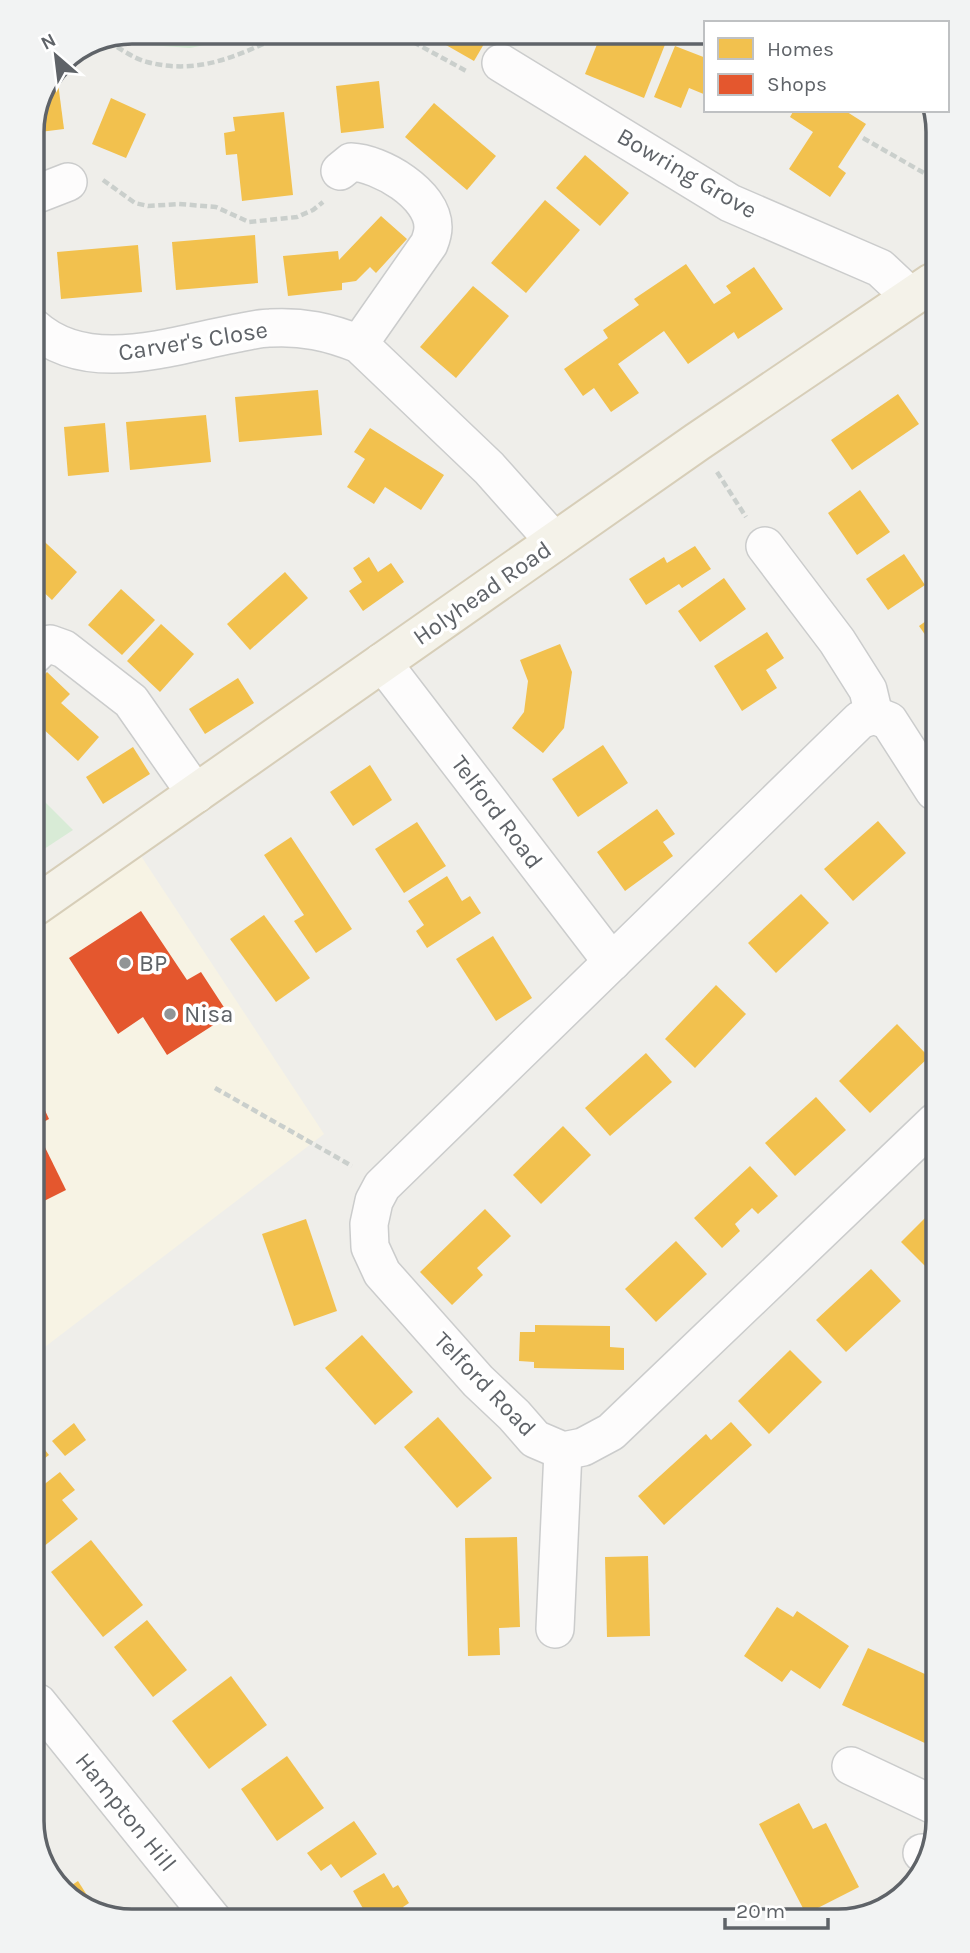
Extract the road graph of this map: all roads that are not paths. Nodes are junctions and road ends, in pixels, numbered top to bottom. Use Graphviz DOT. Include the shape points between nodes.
graph roads {
  1 [pos="501,63"];
  2 [pos="340,171"];
  3 [pos="68,182"];
  4 [pos="44,191"];
  5 [pos="921,290"];
  6 [pos="44,334"];
  7 [pos="359,344"];
  8 [pos="555,542"];
  9 [pos="765,546"];
  10 [pos="44,647"];
  11 [pos="382,662"];
  12 [pos="874,715"];
  13 [pos="926,779"];
  14 [pos="196,794"];
  15 [pos="44,900"];
  16 [pos="612,962"];
  17 [pos="926,1131"];
  18 [pos="563,1451"];
  19 [pos="555,1629"];
  20 [pos="44,1710"];
  21 [pos="851,1766"];
  22 [pos="926,1801"];
  23 [pos="204,1909"];
  1 -- 5 [label="street, Bowring Grove" via="730,203"];
  2 -- 7 [label="street" via="359,162 404,182 430,213 433,227 429,244"];
  3 -- 4 [label="street"];
  5 -- 8 [label="main road, Holyhead Road"];
  6 -- 7 [label="street, Carver's Close" via="58,344 112,355 267,328 331,333"];
  7 -- 8 [label="street, Carver's Close" via="489,468"];
  8 -- 11 [label="main road, Holyhead Road"];
  9 -- 12 [label="street" via="837,640 868,690"];
  10 -- 14 [label="street" via="64,649 131,701"];
  11 -- 14 [label="main road, Holyhead Road"];
  11 -- 16 [label="street, Telford Road"];
  12 -- 13 [label="street" via="889,721"];
  12 -- 16 [label="street, Telford Road" via="860,720"];
  14 -- 15 [label="main road, Holyhead Road"];
  16 -- 18 [label="street, Telford Road" via="382,1186 369,1224 370,1247 382,1273 535,1439"];
  17 -- 18 [label="street, Telford Road" via="611,1432 583,1447"];
  18 -- 19 [label="street"];
  20 -- 23 [label="street, Hampton Hill"];
  21 -- 22 [label="street"];
}
